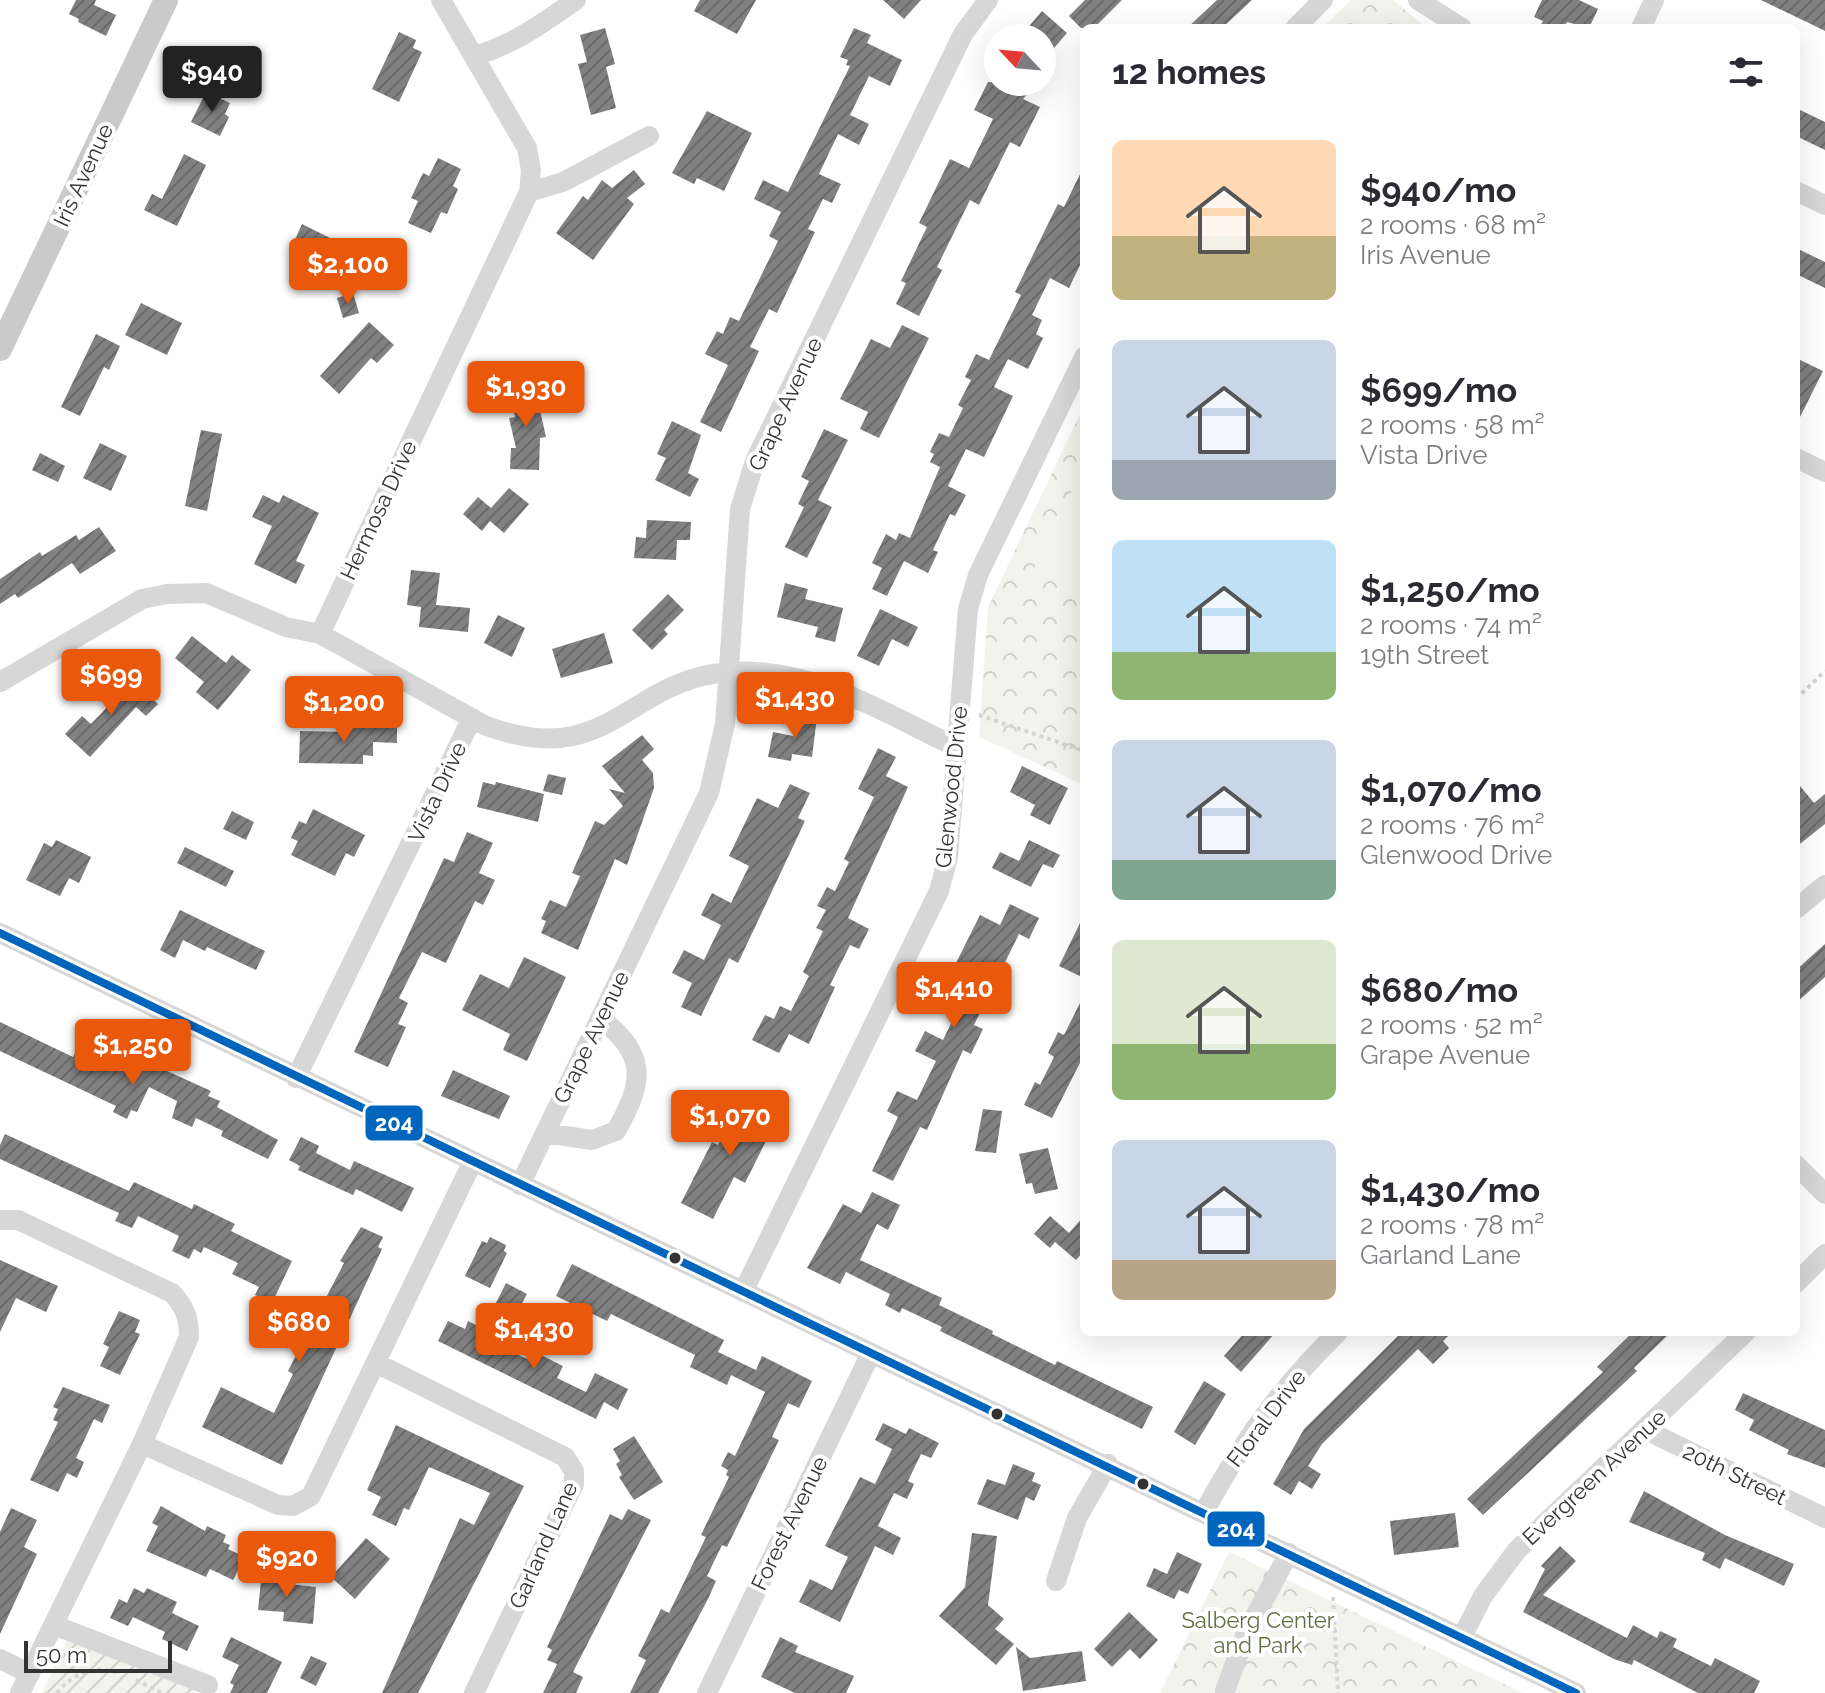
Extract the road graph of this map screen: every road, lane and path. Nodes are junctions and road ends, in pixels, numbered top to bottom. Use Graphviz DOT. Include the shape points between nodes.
graph roads {
  1 [pos="166,0"];
  2 [pos="441,0"];
  3 [pos="576,0"];
  4 [pos="988,0"];
  5 [pos="1323,0"];
  6 [pos="1418,0"];
  7 [pos="1654,0"];
  8 [pos="1299,24"];
  9 [pos="1456,24"];
  10 [pos="1643,24"];
  11 [pos="474,56"];
  12 [pos="649,136"];
  13 [pos="529,192"];
  14 [pos="1800,193"];
  15 [pos="1825,205"];
  16 [pos="0,349"];
  17 [pos="1080,365"];
  18 [pos="1800,460"];
  19 [pos="1825,472"];
  20 [pos="320,634"];
  21 [pos="1825,671"];
  22 [pos="727,672"];
  23 [pos="0,682"];
  24 [pos="1800,695"];
  25 [pos="958,708"];
  26 [pos="472,718"];
  27 [pos="954,746"];
  28 [pos="1080,750"];
  29 [pos="1825,885"];
  30 [pos="1800,906"];
  31 [pos="0,933"];
  32 [pos="600,1018"];
  33 [pos="296,1078"];
  34 [pos="545,1133"];
  35 [pos="472,1163"];
  36 [pos="1800,1169"];
  37 [pos="520,1185"];
  38 [pos="1825,1194"];
  39 [pos="0,1220"];
  40 [pos="1825,1254"];
  41 [pos="1800,1279"];
  42 [pos="743,1292"];
  43 [pos="1333,1336"];
  44 [pos="1742,1336"];
  45 [pos="871,1353"];
  46 [pos="378,1364"];
  47 [pos="1644,1429"];
  48 [pos="142,1444"];
  49 [pos="1108,1464"];
  50 [pos="1204,1512"];
  51 [pos="1825,1518"];
  52 [pos="1289,1553"];
  53 [pos="1333,1574"];
  54 [pos="1056,1581"];
  55 [pos="54,1625"];
  56 [pos="1462,1637"];
  57 [pos="0,1659"];
  58 [pos="30,1674"];
  59 [pos="123,1675"];
  60 [pos="131,1678"];
  61 [pos="208,1685"];
  62 [pos="1225,1691"];
  63 [pos="20,1693"];
  64 [pos="57,1693"];
  65 [pos="162,1693"];
  66 [pos="474,1693"];
  67 [pos="707,1693"];
  68 [pos="1338,1693"];
  69 [pos="1576,1693"];
  1 -- 16 [label="main road, Iris Avenue"];
  2 -- 11 [label="street, Hermosa Drive"];
  3 -- 11 [label="street" via="524,36"];
  4 -- 22 [label="street, Grape Avenue" via="963,34 755,461 740,509"];
  5 -- 8 [label="street"];
  6 -- 9 [label="street"];
  7 -- 10 [label="street"];
  11 -- 13 [label="street, Hermosa Drive" via="527,148"];
  12 -- 13 [label="street" via="563,182"];
  13 -- 20 [label="street, Hermosa Drive"];
  14 -- 15 [label="street"];
  17 -- 25 [label="street, Glenwood Drive" via="978,575 968,609"];
  18 -- 19 [label="street"];
  20 -- 23 [label="street, Vista Drive" via="286,627 206,593 167,594 123,609"];
  20 -- 26 [label="street, Vista Drive"];
  21 -- 24 [label="path"];
  22 -- 26 [label="street" via="680,684 610,725 572,738 512,736"];
  22 -- 27 [label="street" via="795,677 833,689"];
  22 -- 32 [label="street, Grape Avenue" via="725,724 709,793"];
  25 -- 27 [label="street, Glenwood Drive"];
  25 -- 28 [label="path"];
  26 -- 33 [label="street, Vista Drive"];
  27 -- 42 [label="street, Glenwood Drive" via="948,857 939,891"];
  29 -- 30 [label="street"];
  31 -- 33 [label="street"];
  32 -- 34 [label="street, Grape Avenue"];
  32 -- 34 [label="street" via="634,1052 634,1101 616,1131 592,1140"];
  33 -- 35 [label="street"];
  34 -- 37 [label="street, Grape Avenue"];
  35 -- 37 [label="street"];
  35 -- 46 [label="street"];
  36 -- 38 [label="street"];
  37 -- 42 [label="street"];
  39 -- 48 [label="street" via="18,1220 172,1293 183,1305 189,1337"];
  40 -- 41 [label="street"];
  42 -- 45 [label="street"];
  43 -- 50 [label="street, Floral Drive" via="1287,1382 1241,1445"];
  44 -- 47 [label="street, Evergreen Avenue"];
  45 -- 49 [label="street"];
  45 -- 67 [label="street, Forest Avenue"];
  46 -- 48 [label="street" via="317,1489 293,1506 278,1505"];
  46 -- 66 [label="street, Garland Lane" via="565,1457 574,1471 574,1484"];
  47 -- 51 [label="street, 20th Street"];
  47 -- 56 [label="street, Evergreen Avenue" via="1517,1550 1483,1596"];
  48 -- 55 [label="street"];
  49 -- 50 [label="street"];
  49 -- 54 [label="street" via="1077,1518"];
  50 -- 52 [label="street"];
  52 -- 53 [label="street"];
  52 -- 62 [label="street" via="1246,1633"];
  53 -- 56 [label="street"];
  53 -- 68 [label="path"];
  55 -- 58 [label="street"];
  55 -- 61 [label="street"];
  56 -- 69 [label="street"];
  57 -- 58 [label="street"];
  58 -- 63 [label="street"];
  59 -- 64 [label="path" via="88,1670"];
  60 -- 65 [label="path"];
}
